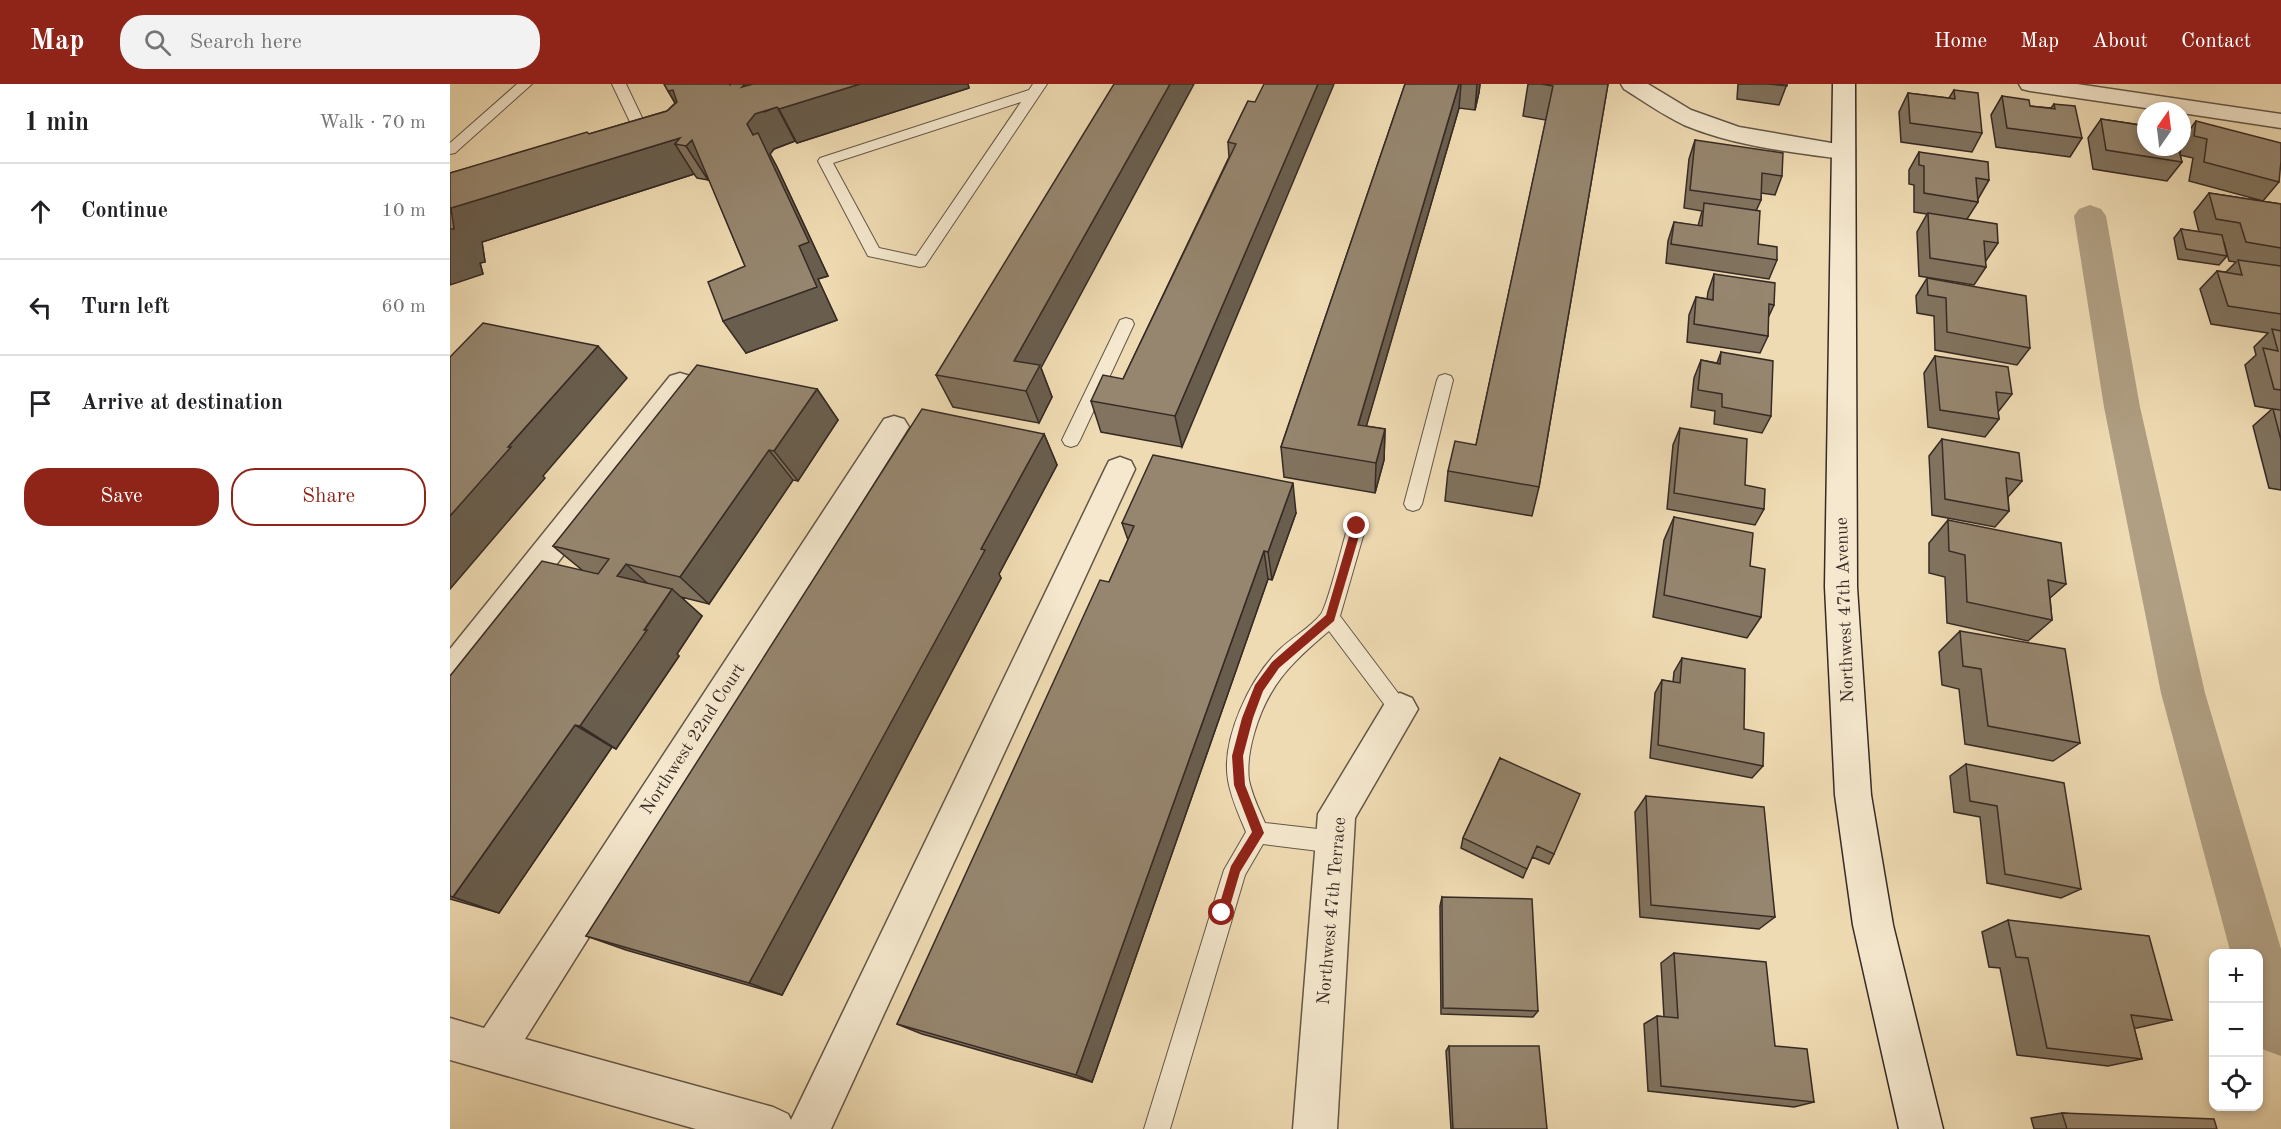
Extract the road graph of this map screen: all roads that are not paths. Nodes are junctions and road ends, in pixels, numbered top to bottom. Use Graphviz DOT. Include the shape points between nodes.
graph roads {
  1 [pos="525,84"];
  2 [pos="619,84"];
  3 [pos="1632,84"];
  4 [pos="1844,84"];
  5 [pos="2030,84"];
  6 [pos="1037,88"];
  7 [pos="2281,120"];
  8 [pos="605,137"];
  9 [pos="450,150"];
  10 [pos="1843,152"];
  11 [pos="1126,324"];
  12 [pos="1445,380"];
  13 [pos="680,384"];
  14 [pos="894,427"];
  15 [pos="1071,440"];
  16 [pos="1120,470"];
  17 [pos="1413,504"];
  18 [pos="1357,526"];
  19 [pos="1330,618"];
  20 [pos="450,675"];
  21 [pos="1400,709"];
  22 [pos="1258,833"];
  23 [pos="1335,842"];
  24 [pos="450,1039"];
  25 [pos="493,1052"];
  26 [pos="773,1129"];
  27 [pos="809,1129"];
  28 [pos="1157,1129"];
  29 [pos="1315,1129"];
  30 [pos="1921,1129"];
  1 -- 9 [label="lane"];
  2 -- 8 [label="lane" via="639,126"];
  3 -- 10 [label="street" via="1699,123 1733,133"];
  4 -- 10 [label="street, Northwest 47th Avenue"];
  5 -- 7 [label="street"];
  6 -- 6 [label="lane" via="825,161 873,252 920,262"];
  10 -- 30 [label="street, Northwest 47th Avenue" via="1841,587 1853,795 1874,925"];
  11 -- 15 [label="lane"];
  12 -- 17 [label="lane"];
  13 -- 20 [label="street"];
  14 -- 25 [label="street, Northwest 22nd Court"];
  16 -- 27 [label="street"];
  18 -- 19 [label="lane"];
  19 -- 21 [label="lane"];
  19 -- 22 [label="lane" via="1275,665 1258,689 1247,718 1238,756 1239,785"];
  21 -- 23 [label="street, Northwest 47th Terrace" via="1337,814"];
  22 -- 23 [label="lane"];
  22 -- 28 [label="lane" via="1235,870"];
  23 -- 29 [label="street, Northwest 47th Terrace"];
  24 -- 25 [label="street"];
  25 -- 26 [label="street"];
}
